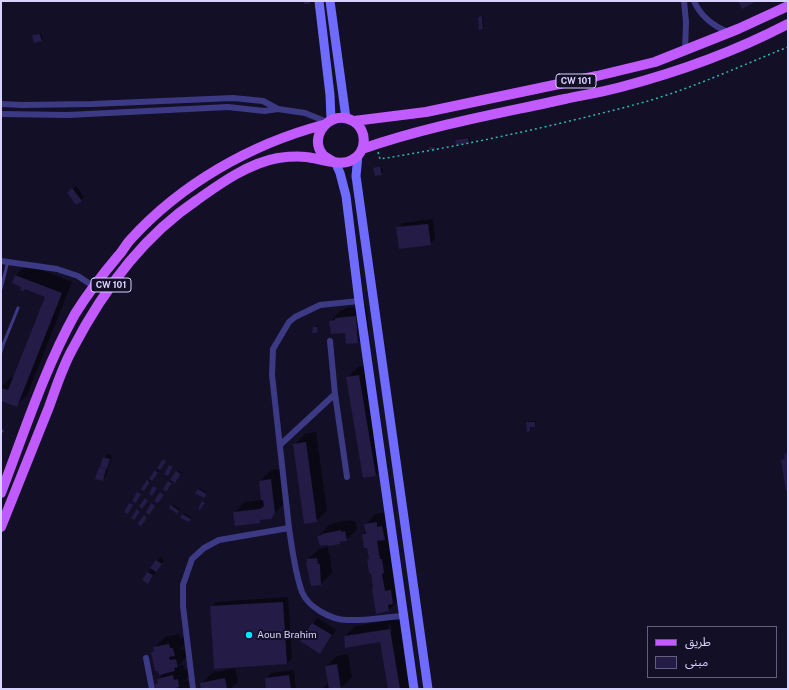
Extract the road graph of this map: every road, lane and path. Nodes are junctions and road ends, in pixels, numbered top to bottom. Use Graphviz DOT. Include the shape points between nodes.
graph roads {
  1 [pos="319,1"];
  2 [pos="330,1"];
  3 [pos="684,1"];
  4 [pos="694,1"];
  5 [pos="788,6"];
  6 [pos="788,24"];
  7 [pos="730,33"];
  8 [pos="788,47"];
  9 [pos="686,51"];
  10 [pos="1,104"];
  11 [pos="67,104"];
  12 [pos="278,109"];
  13 [pos="1,114"];
  14 [pos="68,115"];
  15 [pos="350,119"];
  16 [pos="327,122"];
  17 [pos="376,144"];
  18 [pos="360,152"];
  19 [pos="333,162"];
  20 [pos="4,261"];
  21 [pos="93,286"];
  22 [pos="1,289"];
  23 [pos="359,301"];
  24 [pos="18,308"];
  25 [pos="330,340"];
  26 [pos="2,345"];
  27 [pos="1,352"];
  28 [pos="335,394"];
  29 [pos="280,445"];
  30 [pos="347,477"];
  31 [pos="1,493"];
  32 [pos="1,527"];
  33 [pos="288,528"];
  34 [pos="403,616"];
  35 [pos="146,658"];
  36 [pos="152,689"];
  37 [pos="194,689"];
  38 [pos="414,689"];
  39 [pos="428,689"];
  1 -- 16 [label="main road" via="330,95"];
  2 -- 15 [label="main road"];
  3 -- 9 [label="street"];
  4 -- 7 [label="street" via="708,22"];
  5 -- 7 [label="main road, CW 101"];
  6 -- 17 [label="main road, CW 101" via="715,58 622,87 455,122"];
  7 -- 9 [label="main road, CW 101"];
  8 -- 17 [label="path" via="642,102 557,123 452,147 380,159"];
  9 -- 15 [label="main road, CW 101" via="655,62 598,76 426,112"];
  10 -- 11 [label="street"];
  11 -- 12 [label="street" via="233,98 263,101"];
  11 -- 14 [label="street"];
  12 -- 14 [label="street" via="264,111 228,107"];
  12 -- 16 [label="street" via="305,113"];
  13 -- 14 [label="street"];
  15 -- 16 [label="main road" via="338,117"];
  15 -- 18 [label="main road" via="363,133 364,141"];
  16 -- 19 [label="main road" via="319,132 319,148"];
  16 -- 21 [label="main road, CW 101" via="261,146 220,167 154,216 130,240"];
  17 -- 18 [label="main road, CW 101"];
  18 -- 19 [label="main road" via="347,162"];
  18 -- 39 [label="main road" via="356,176"];
  19 -- 23 [label="main road" via="340,173 346,196"];
  19 -- 32 [label="main road, CW 101" via="304,157 279,158 253,166 196,200 144,246 102,298 71,352"];
  20 -- 21 [label="street" via="57,269 78,276"];
  20 -- 22 [label="lane"];
  21 -- 31 [label="main road, CW 101" via="59,347"];
  23 -- 29 [label="street" via="320,305 296,317 289,322 274,349 272,375"];
  23 -- 34 [label="main road"];
  24 -- 26 [label="lane"];
  25 -- 28 [label="street"];
  26 -- 27 [label="lane"];
  28 -- 29 [label="street"];
  28 -- 30 [label="street"];
  29 -- 33 [label="street"];
  33 -- 34 [label="street" via="302,593 323,614 347,620"];
  33 -- 37 [label="street" via="219,540 204,548 192,559 183,585 183,606"];
  34 -- 38 [label="main road"];
  35 -- 36 [label="street"];
}
